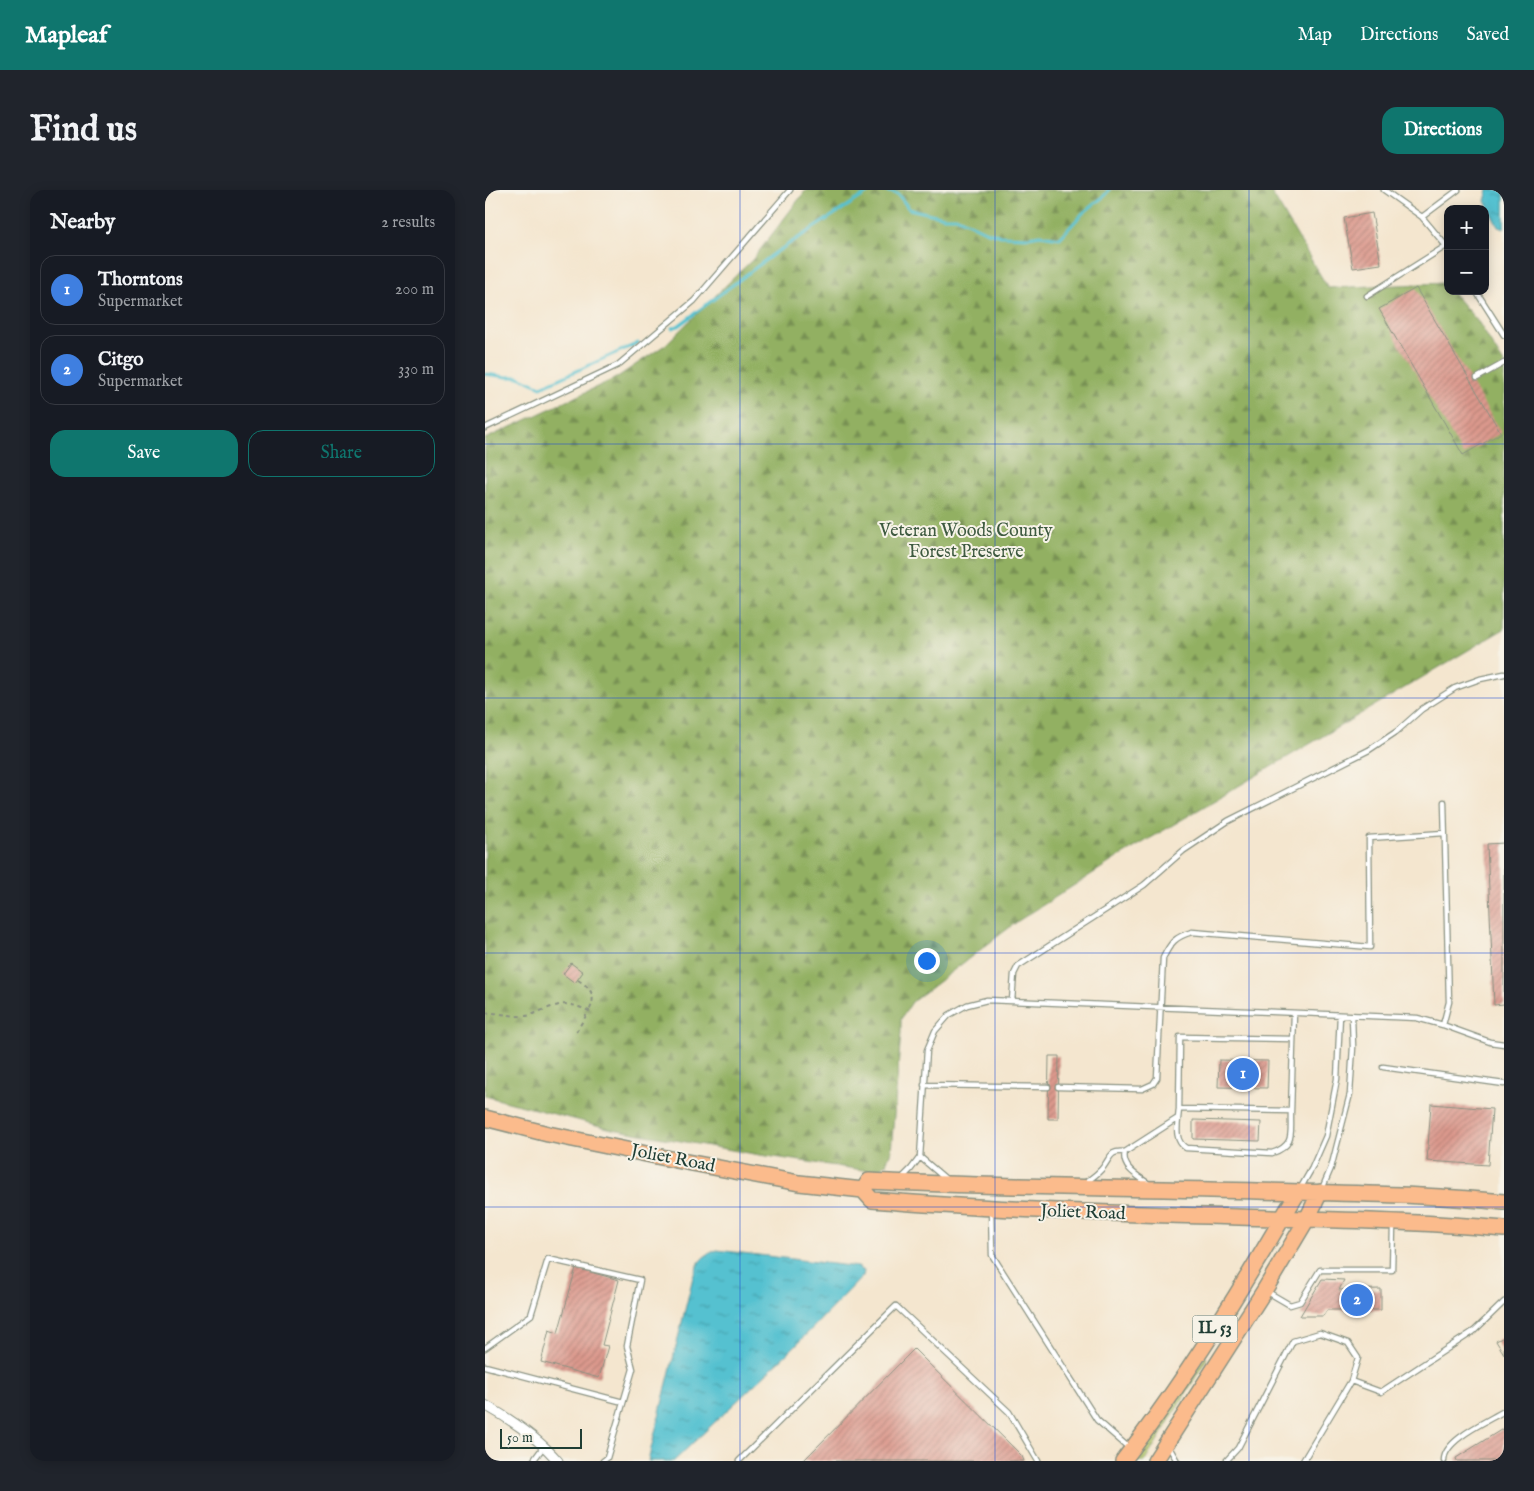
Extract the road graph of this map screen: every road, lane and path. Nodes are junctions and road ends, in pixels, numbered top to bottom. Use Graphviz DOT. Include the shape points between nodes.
graph roads {
  1 [pos="790,190"];
  2 [pos="1384,190"];
  3 [pos="1458,190"];
  4 [pos="1422,217"];
  5 [pos="1444,243"];
  6 [pos="1444,249"];
  7 [pos="1479,295"];
  8 [pos="1367,296"];
  9 [pos="1504,335"];
  10 [pos="1504,362"];
  11 [pos="1477,378"];
  12 [pos="485,428"];
  13 [pos="1504,674"];
  14 [pos="1444,802"];
  15 [pos="1445,833"];
  16 [pos="578,980"];
  17 [pos="1012,1001"];
  18 [pos="1161,1008"];
  19 [pos="589,1011"];
  20 [pos="485,1013"];
  21 [pos="1294,1013"];
  22 [pos="1340,1015"];
  23 [pos="1352,1016"];
  24 [pos="1443,1024"];
  25 [pos="576,1032"];
  26 [pos="1293,1039"];
  27 [pos="1504,1044"];
  28 [pos="1383,1067"];
  29 [pos="1504,1084"];
  30 [pos="924,1085"];
  31 [pos="1049,1087"];
  32 [pos="1058,1087"];
  33 [pos="1179,1109"];
  34 [pos="1291,1111"];
  35 [pos="485,1118"];
  36 [pos="1178,1118"];
  37 [pos="1125,1152"];
  38 [pos="920,1156"];
  39 [pos="897,1182"];
  40 [pos="953,1185"];
  41 [pos="1079,1186"];
  42 [pos="1153,1188"];
  43 [pos="863,1190"];
  44 [pos="1298,1192"];
  45 [pos="1321,1192"];
  46 [pos="1504,1202"];
  47 [pos="991,1209"];
  48 [pos="1282,1218"];
  49 [pos="1307,1219"];
  50 [pos="1393,1222"];
  51 [pos="1504,1229"];
  52 [pos="1265,1291"];
  53 [pos="1504,1302"];
  54 [pos="485,1348"];
  55 [pos="485,1366"];
  56 [pos="1351,1381"];
  57 [pos="623,1402"];
  58 [pos="485,1405"];
  59 [pos="1504,1411"];
  60 [pos="1167,1443"];
  61 [pos="545,1446"];
  62 [pos="1127,1456"];
  63 [pos="533,1461"];
  64 [pos="558,1461"];
  65 [pos="603,1461"];
  66 [pos="739,1461"];
  67 [pos="1038,1461"];
  68 [pos="1155,1461"];
  69 [pos="1177,1461"];
  70 [pos="1226,1461"];
  71 [pos="1303,1461"];
  72 [pos="1444,1461"];
  1 -- 12 [label="lane" via="694,301 618,365"];
  2 -- 4 [label="lane"];
  3 -- 4 [label="lane"];
  4 -- 5 [label="lane"];
  6 -- 8 [label="lane"];
  7 -- 9 [label="lane"];
  10 -- 11 [label="lane"];
  13 -- 17 [label="lane" via="1480,678 1455,688 1369,750 1229,821 1183,851 1144,885 1018,966 1013,974"];
  14 -- 15 [label="lane"];
  15 -- 18 [label="lane" via="1369,838 1370,947 1192,932 1170,944 1163,958"];
  15 -- 24 [label="lane" via="1449,1002"];
  16 -- 19 [label="path" via="586,985 594,1000"];
  17 -- 18 [label="lane"];
  17 -- 30 [label="lane" via="987,1000 967,1005 949,1015 935,1031 927,1050"];
  18 -- 21 [label="lane"];
  18 -- 32 [label="lane" via="1157,1078 1153,1084 1142,1089"];
  19 -- 20 [label="path" via="565,1003 528,1016"];
  19 -- 25 [label="path"];
  21 -- 22 [label="lane"];
  21 -- 26 [label="lane"];
  22 -- 23 [label="lane"];
  22 -- 44 [label="lane" via="1337,1079 1326,1136"];
  23 -- 24 [label="lane" via="1417,1018"];
  23 -- 45 [label="lane" via="1350,1094 1331,1168"];
  24 -- 27 [label="lane"];
  26 -- 33 [label="lane" via="1180,1037"];
  26 -- 34 [label="lane"];
  28 -- 29 [label="lane"];
  30 -- 31 [label="lane"];
  30 -- 38 [label="lane"];
  33 -- 34 [label="lane"];
  33 -- 36 [label="lane"];
  34 -- 36 [label="lane" via="1290,1141 1272,1153 1186,1148 1177,1138"];
  35 -- 43 [label="main road, Joliet Road" via="676,1160 799,1183"];
  36 -- 37 [label="lane"];
  37 -- 41 [label="lane" via="1112,1154 1103,1167"];
  37 -- 42 [label="lane" via="1129,1169"];
  38 -- 39 [label="lane"];
  38 -- 40 [label="lane"];
  39 -- 40 [label="main road, Joliet Road"];
  39 -- 43 [label="main road, Joliet Road" via="869,1181"];
  40 -- 41 [label="main road, Joliet Road"];
  41 -- 42 [label="main road, Joliet Road"];
  42 -- 44 [label="main road, Joliet Road"];
  43 -- 47 [label="main road, Joliet Road" via="872,1200"];
  44 -- 45 [label="main road, Joliet Road"];
  44 -- 48 [label="main road, IL 53"];
  45 -- 46 [label="main road, Joliet Road"];
  45 -- 49 [label="main road, IL 53"];
  47 -- 48 [label="main road, Joliet Road"];
  47 -- 62 [label="lane" via="991,1255 1097,1420"];
  48 -- 49 [label="main road, Joliet Road"];
  48 -- 62 [label="main road, IL 53" via="1211,1335"];
  49 -- 50 [label="main road, Joliet Road"];
  49 -- 52 [label="main road, IL 53"];
  50 -- 51 [label="main road, Joliet Road"];
  50 -- 52 [label="lane" via="1392,1270 1320,1270 1301,1302 1291,1305"];
  52 -- 60 [label="main road, IL 53"];
  53 -- 56 [label="lane" via="1474,1331 1381,1392"];
  54 -- 57 [label="lane" via="531,1315 548,1259 640,1280 627,1346 633,1370"];
  55 -- 57 [label="lane"];
  56 -- 70 [label="lane" via="1357,1358 1348,1343 1320,1333 1293,1341 1238,1448"];
  56 -- 71 [label="lane"];
  57 -- 65 [label="lane" via="607,1458"];
  58 -- 61 [label="street" via="512,1420"];
  59 -- 72 [label="lane" via="1453,1441 1444,1454"];
  60 -- 68 [label="main road, IL 53"];
  60 -- 69 [label="lane"];
  61 -- 63 [label="lane"];
  61 -- 64 [label="street"];
  66 -- 67 [label="lane" via="896,1306 1009,1412"];
}
